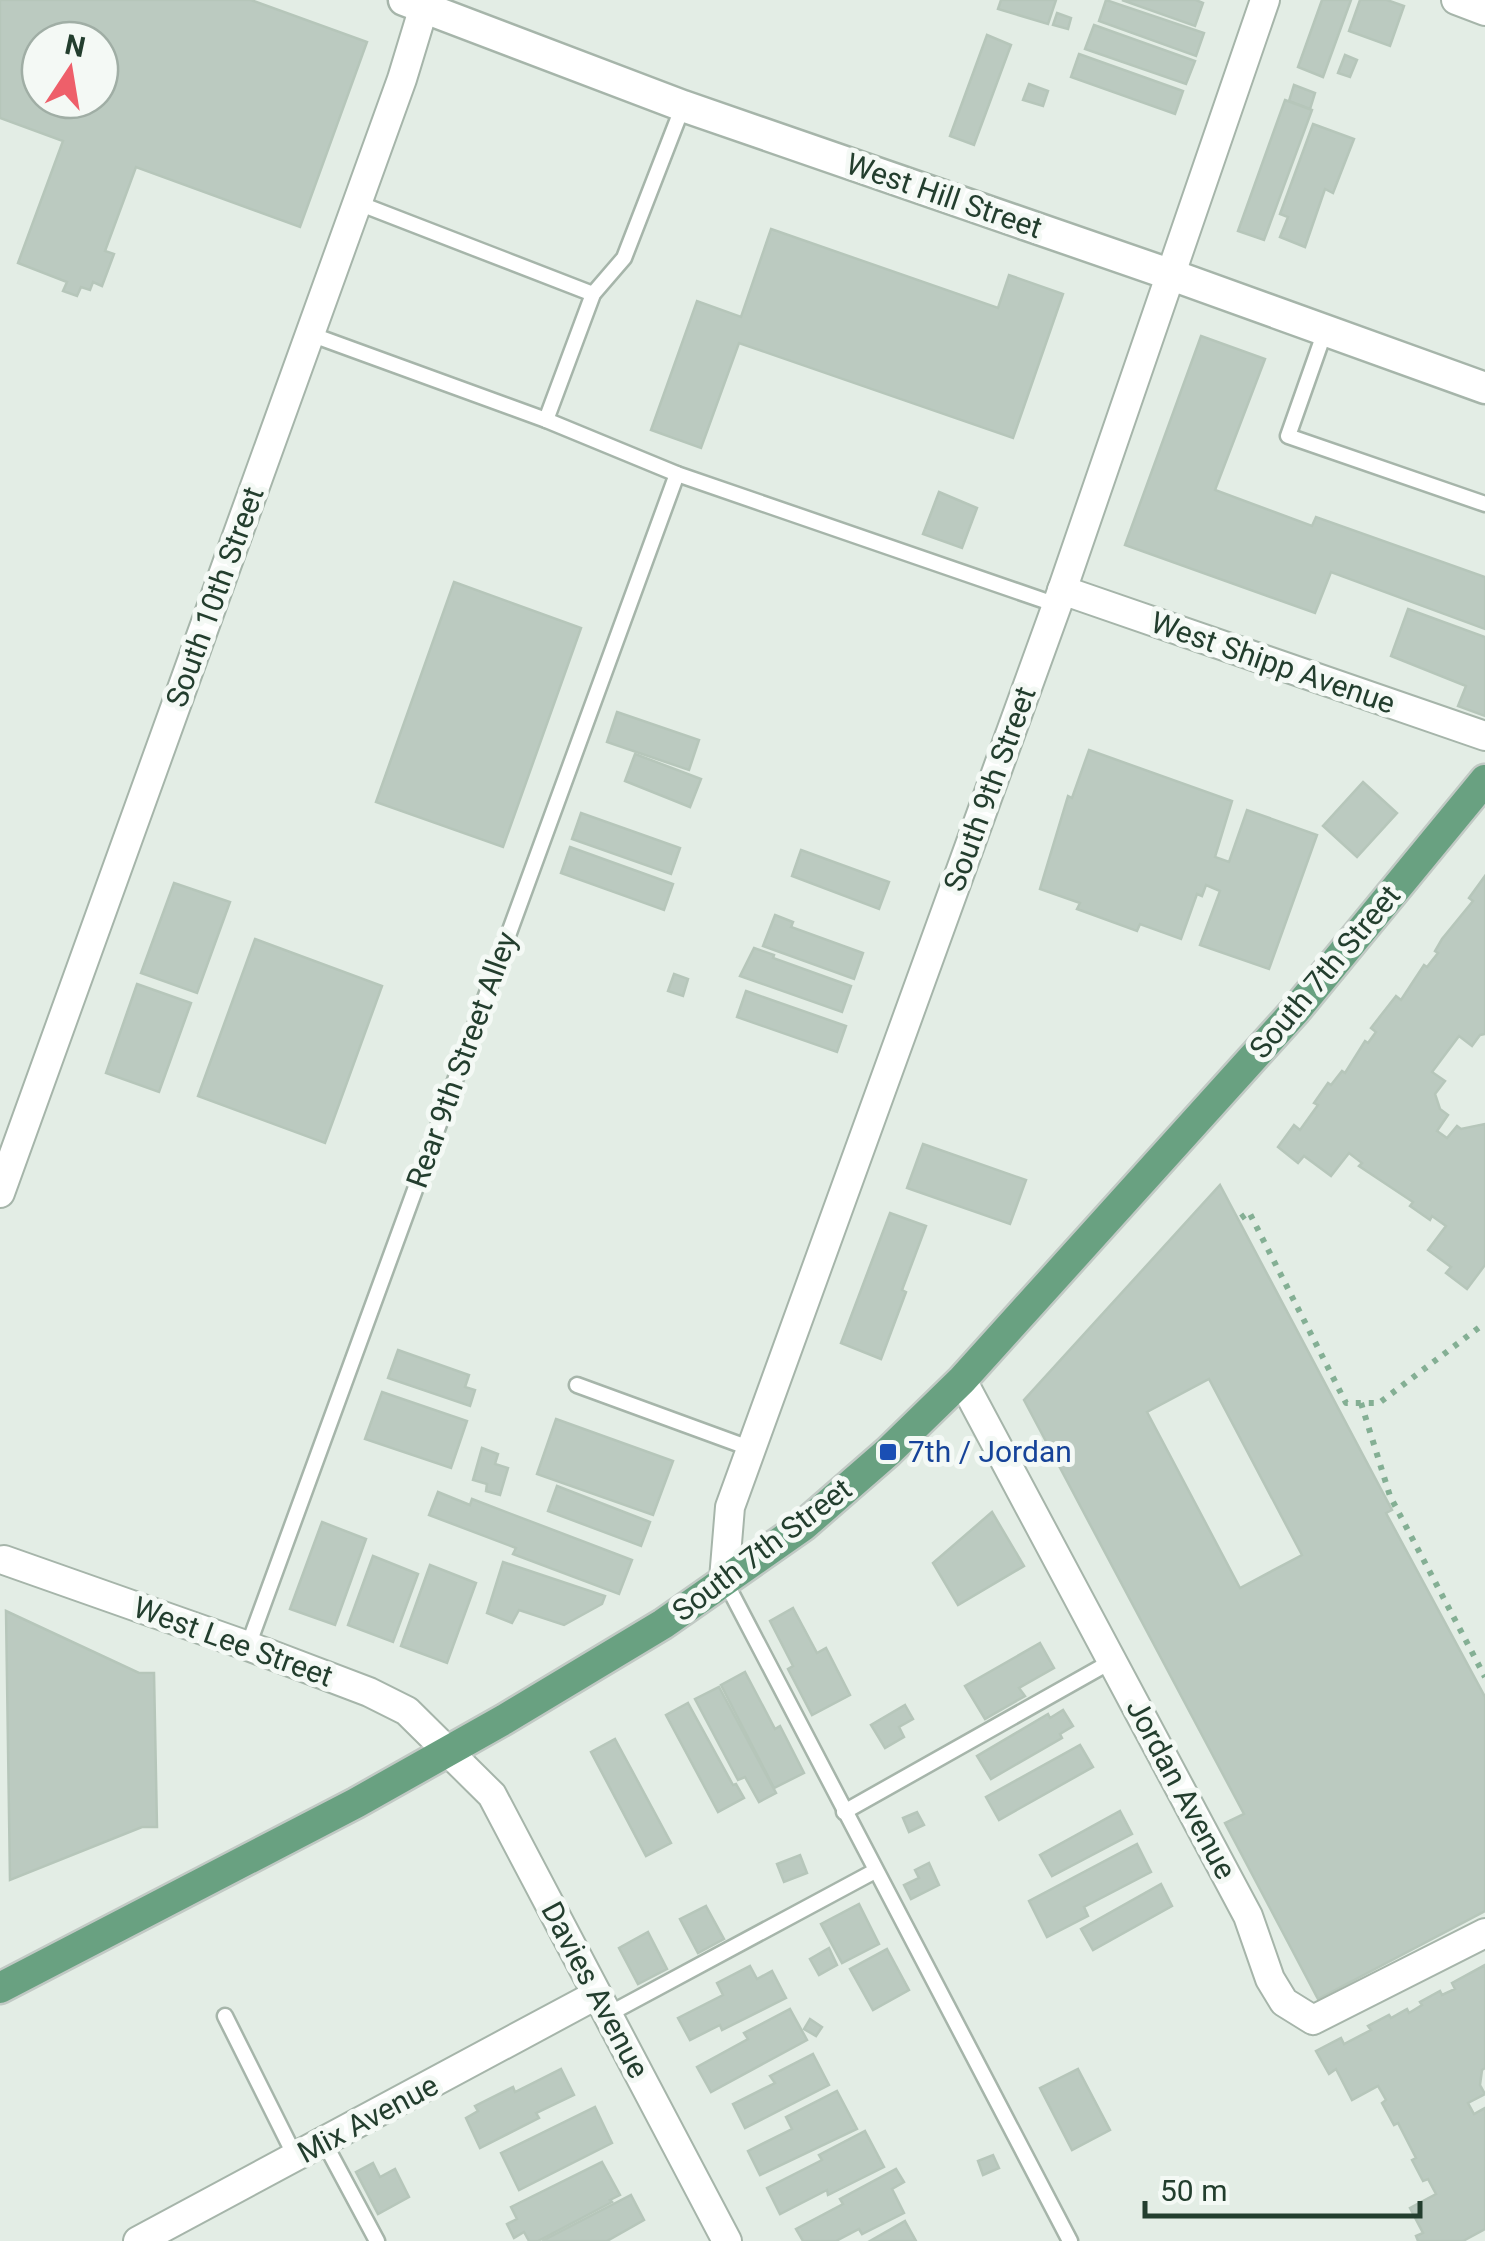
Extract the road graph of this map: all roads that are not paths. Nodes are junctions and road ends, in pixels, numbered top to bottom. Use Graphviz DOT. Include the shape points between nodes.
graph roads {
  1 [pos="1264,0"];
  2 [pos="1456,0"];
  3 [pos="418,3"];
  4 [pos="1485,11"];
  5 [pos="684,106"];
  6 [pos="358,203"];
  7 [pos="1170,274"];
  8 [pos="593,294"];
  9 [pos="1326,330"];
  10 [pos="310,334"];
  11 [pos="1485,388"];
  12 [pos="546,420"];
  13 [pos="676,474"];
  14 [pos="1485,504"];
  15 [pos="1060,598"];
  16 [pos="1485,736"];
  17 [pos="1485,780"];
  18 [pos="0,1192"];
  19 [pos="962,1380"];
  20 [pos="577,1385"];
  21 [pos="752,1449"];
  22 [pos="4,1560"];
  23 [pos="724,1579"];
  24 [pos="248,1646"];
  25 [pos="1112,1660"];
  26 [pos="448,1750"];
  27 [pos="844,1812"];
  28 [pos="875,1871"];
  29 [pos="1485,1932"];
  30 [pos="0,1988"];
  31 [pos="602,2005"];
  32 [pos="226,2016"];
  33 [pos="324,2142"];
  34 [pos="296,2158"];
  35 [pos="138,2241"];
  36 [pos="376,2241"];
  37 [pos="727,2241"];
  38 [pos="1070,2241"];
  1 -- 7 [label="street, South 9th Street"];
  2 -- 4 [label="street"];
  3 -- 5 [label="street, West Hill Street"];
  3 -- 6 [label="street, South 10th Street" via="402,80"];
  5 -- 7 [label="street, West Hill Street"];
  5 -- 8 [label="lane" via="624,258"];
  6 -- 8 [label="lane"];
  6 -- 10 [label="street, South 10th Street"];
  7 -- 9 [label="street, West Hill Street"];
  7 -- 15 [label="street, South 9th Street"];
  8 -- 12 [label="lane"];
  9 -- 11 [label="street, West Hill Street"];
  9 -- 14 [label="lane" via="1288,436"];
  10 -- 12 [label="lane"];
  10 -- 18 [label="street, South 10th Street"];
  12 -- 13 [label="lane"];
  13 -- 15 [label="lane"];
  13 -- 24 [label="lane, Rear 9th Street Alley"];
  15 -- 16 [label="street, West Shipp Avenue"];
  15 -- 21 [label="street, South 9th Street"];
  17 -- 19 [label="main road, South 7th Street" via="1296,1010"];
  19 -- 23 [label="main road, South 7th Street" via="802,1526"];
  19 -- 25 [label="street, Jordan Avenue"];
  20 -- 21 [label="lane"];
  21 -- 23 [label="street, South 9th Street" via="730,1507"];
  22 -- 24 [label="street, West Lee Street"];
  23 -- 26 [label="main road, South 7th Street" via="663,1624"];
  23 -- 27 [label="lane"];
  24 -- 26 [label="street, West Lee Street" via="407,1711"];
  25 -- 27 [label="lane"];
  25 -- 29 [label="street, Jordan Avenue" via="1248,1916 1284,2002 1314,2020"];
  26 -- 30 [label="main road, South 7th Street"];
  26 -- 31 [label="street, Davies Avenue" via="492,1795"];
  27 -- 28 [label="lane"];
  28 -- 31 [label="lane"];
  28 -- 38 [label="lane"];
  31 -- 33 [label="street, Mix Avenue"];
  31 -- 37 [label="street, Davies Avenue"];
  32 -- 34 [label="lane"];
  33 -- 34 [label="street, Mix Avenue"];
  33 -- 36 [label="lane"];
  34 -- 35 [label="street, Mix Avenue"];
}
